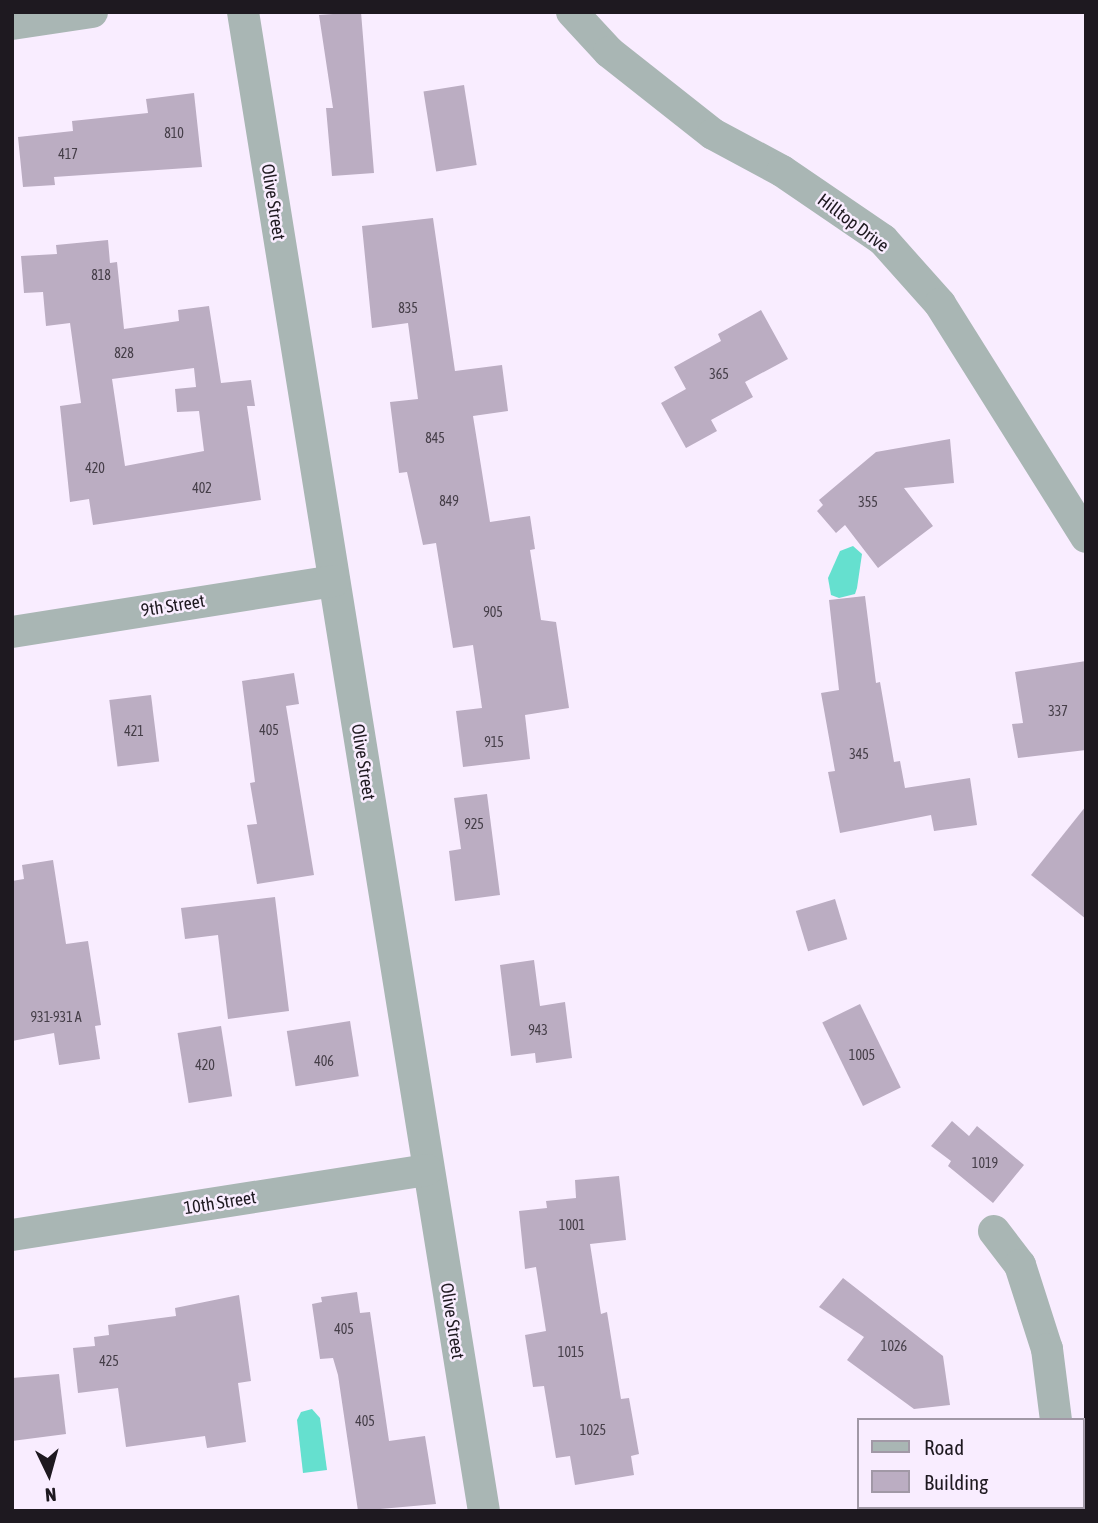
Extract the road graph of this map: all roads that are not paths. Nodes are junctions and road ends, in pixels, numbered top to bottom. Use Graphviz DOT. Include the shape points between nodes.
graph roads {
  1 [pos="92,12"];
  2 [pos="243,12"];
  3 [pos="572,12"];
  4 [pos="12,24"];
  5 [pos="1086,537"];
  6 [pos="334,580"];
  7 [pos="12,632"];
  8 [pos="427,1170"];
  9 [pos="994,1230"];
  10 [pos="12,1235"];
  11 [pos="1056,1418"];
  12 [pos="484,1511"];
  1 -- 4 [label="street"];
  2 -- 6 [label="street, Olive Street"];
  3 -- 5 [label="street, Hilltop Drive" via="609,52 713,134 782,172 883,240 940,304"];
  6 -- 7 [label="street, 9th Street"];
  6 -- 8 [label="street, Olive Street"];
  8 -- 10 [label="street, 10th Street"];
  8 -- 12 [label="street, Olive Street"];
  9 -- 11 [label="street" via="1020,1265 1047,1349"];
}
